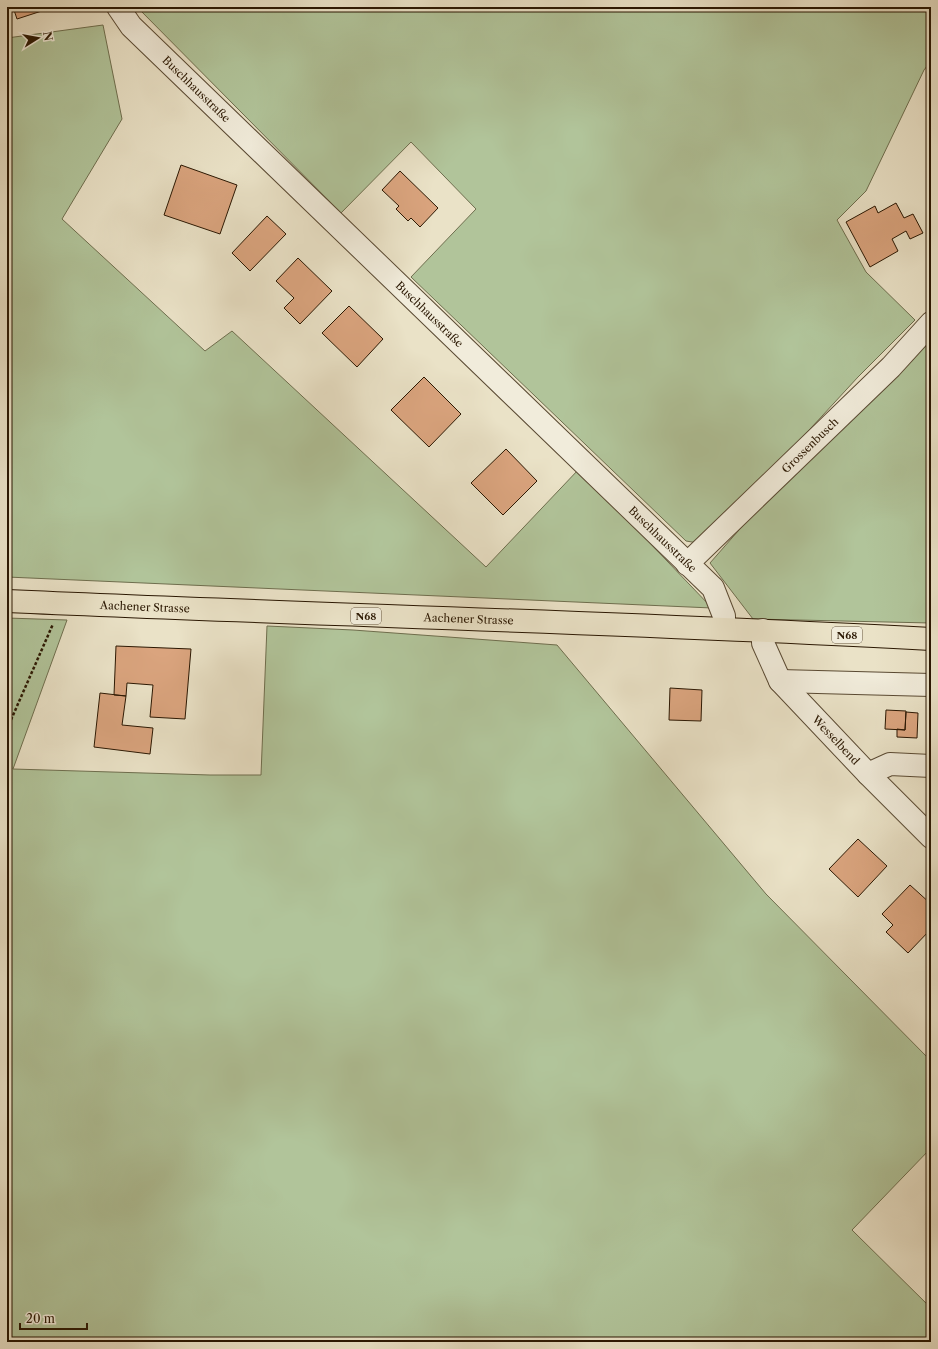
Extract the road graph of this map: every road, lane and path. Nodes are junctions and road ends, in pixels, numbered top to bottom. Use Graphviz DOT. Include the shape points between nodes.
graph roads {
  1 [pos="118,7"];
  2 [pos="931,324"];
  3 [pos="686,564"];
  4 [pos="7,602"];
  5 [pos="62,604"];
  6 [pos="724,629"];
  7 [pos="763,630"];
  8 [pos="931,639"];
  9 [pos="780,681"];
  10 [pos="931,685"];
  11 [pos="7,729"];
  12 [pos="931,766"];
  13 [pos="868,774"];
  14 [pos="931,837"];
  1 -- 3 [label="street, Buschhausstraße" via="131,26"];
  2 -- 3 [label="street, Grossenbusch" via="891,367"];
  3 -- 6 [label="street, Buschhausstraße" via="713,588 724,616"];
  4 -- 5 [label="main road, Aachener Strasse / N68"];
  5 -- 6 [label="main road, Aachener Strasse / N68"];
  5 -- 11 [label="path"];
  6 -- 7 [label="main road, Aachener Strasse / N68"];
  7 -- 8 [label="main road, Aachener Strasse / N68"];
  7 -- 9 [label="street, Wesselbend" via="763,643"];
  9 -- 10 [label="street"];
  9 -- 13 [label="street, Wesselbend"];
  12 -- 13 [label="street" via="890,764"];
  13 -- 14 [label="street, Wesselbend"];
}
